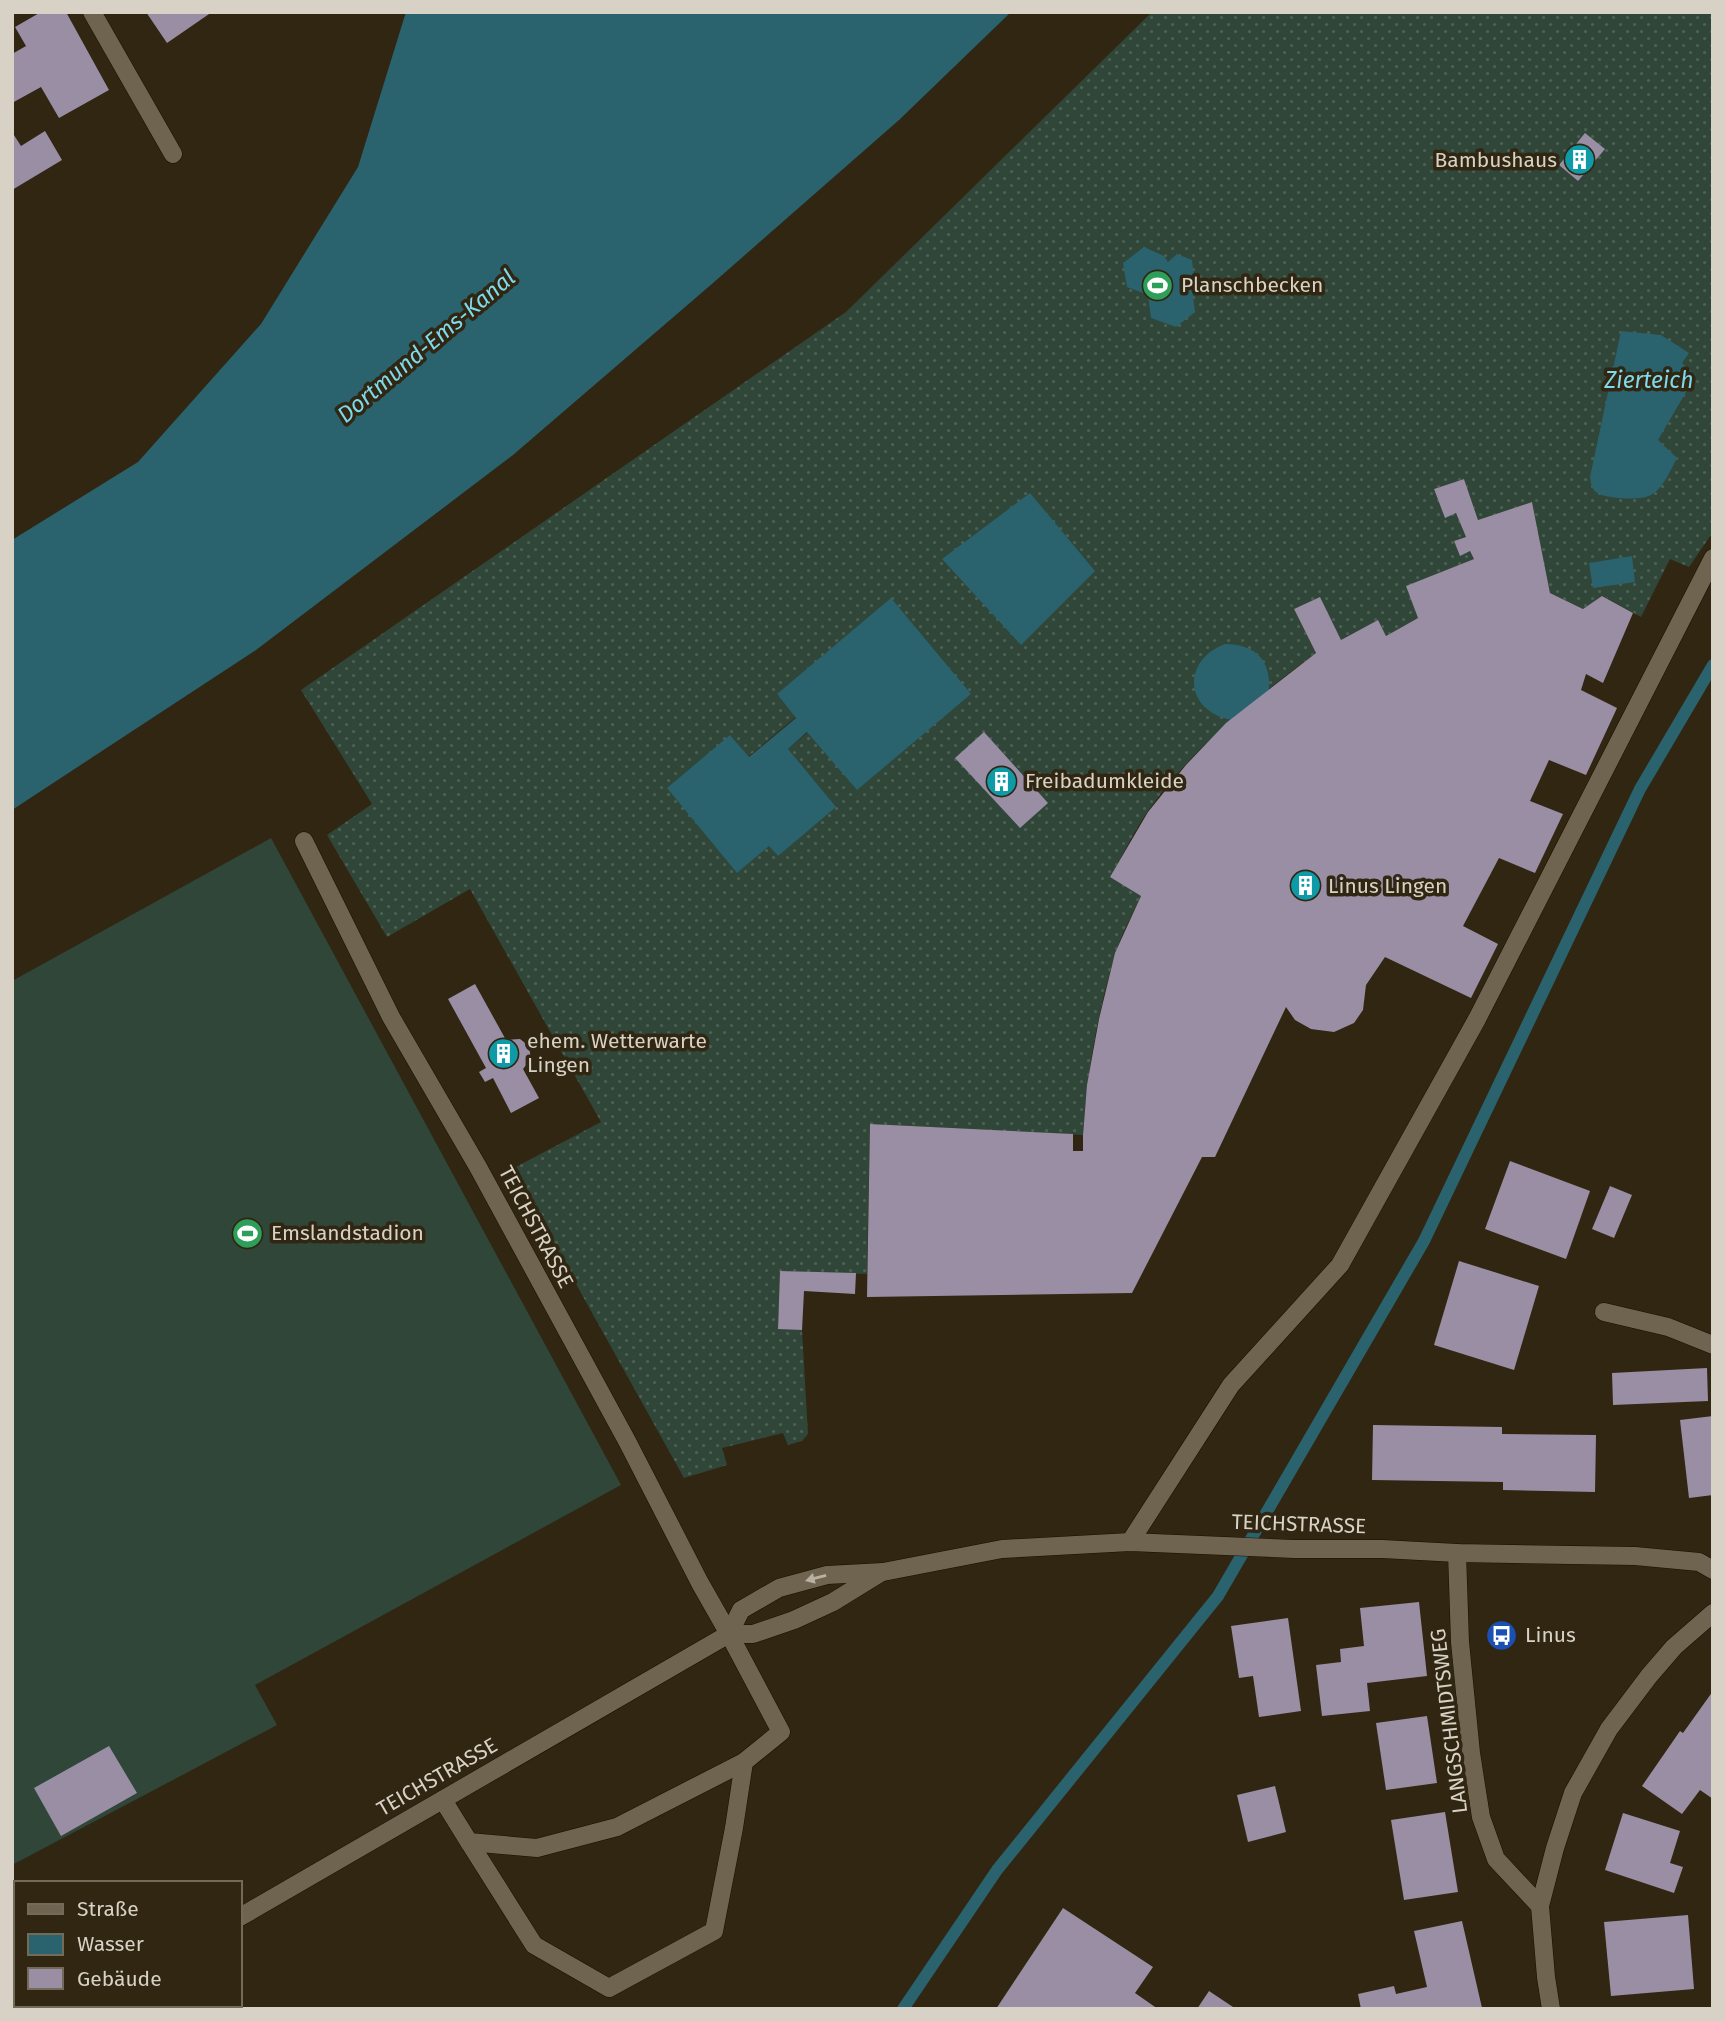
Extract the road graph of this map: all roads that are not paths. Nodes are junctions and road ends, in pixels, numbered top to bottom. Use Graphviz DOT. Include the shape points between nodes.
graph roads {
  1 [pos="92,12"];
  2 [pos="173,154"];
  3 [pos="1713,558"];
  4 [pos="304,841"];
  5 [pos="1604,1312"];
  6 [pos="1713,1345"];
  7 [pos="1130,1542"];
  8 [pos="1457,1553"];
  9 [pos="1713,1570"];
  10 [pos="883,1572"];
  11 [pos="1713,1614"];
  12 [pos="729,1634"];
  13 [pos="744,1762"];
  14 [pos="443,1800"];
  15 [pos="469,1842"];
  16 [pos="1540,1906"];
  17 [pos="242,1916"];
  18 [pos="1551,2009"];
  1 -- 2 [label="street"];
  3 -- 7 [label="street" via="1477,1019 1340,1265 1231,1385"];
  4 -- 12 [label="street, TEICHSTRASSE" via="391,1017 478,1167"];
  5 -- 6 [label="street" via="1668,1327"];
  7 -- 8 [label="street, TEICHSTRASSE"];
  7 -- 10 [label="street, TEICHSTRASSE" via="1002,1549"];
  8 -- 9 [label="street, TEICHSTRASSE" via="1635,1556 1699,1562"];
  8 -- 16 [label="street, LANGSCHMIDTSWEG" via="1460,1642 1482,1817 1496,1859"];
  10 -- 12 [label="street, TEICHSTRASSE" via="794,1620 753,1634"];
  10 -- 12 [label="street, TEICHSTRASSE, one-way" via="827,1575 779,1588 741,1610"];
  11 -- 16 [label="street" via="1674,1647 1609,1729 1573,1793"];
  12 -- 13 [label="street" via="781,1732"];
  12 -- 14 [label="street, TEICHSTRASSE"];
  13 -- 15 [label="street" via="617,1827 537,1848"];
  13 -- 15 [label="street" via="714,1931 609,1988 534,1945"];
  14 -- 15 [label="street"];
  14 -- 17 [label="street, TEICHSTRASSE"];
  16 -- 18 [label="street"];
}
